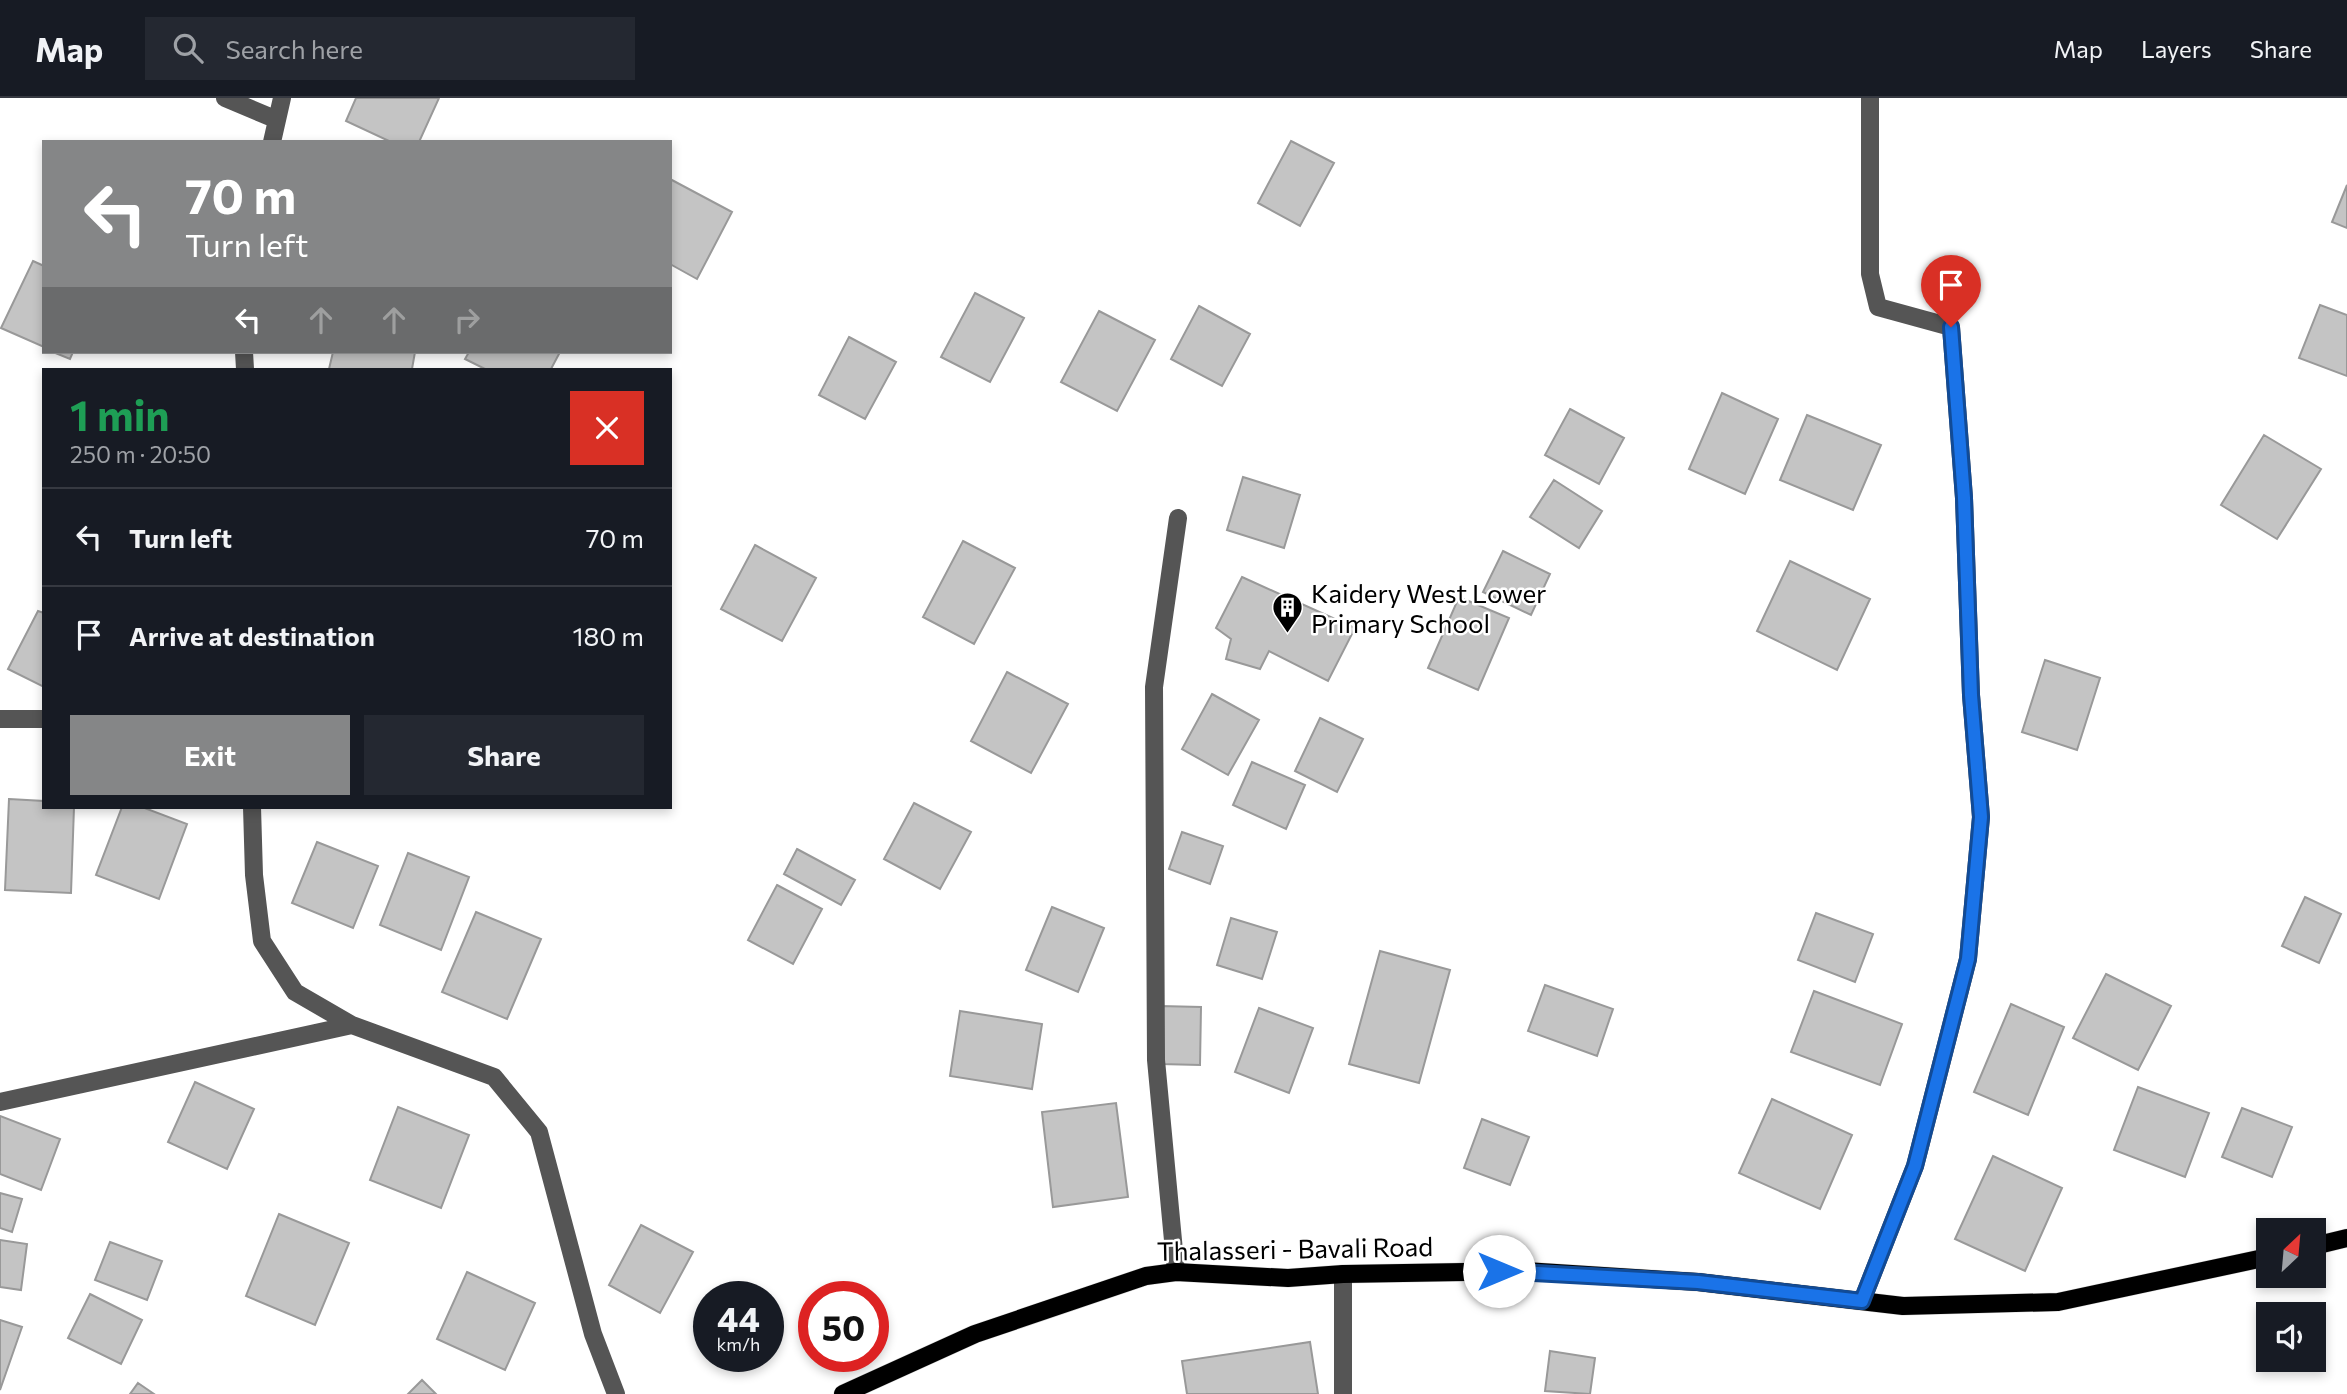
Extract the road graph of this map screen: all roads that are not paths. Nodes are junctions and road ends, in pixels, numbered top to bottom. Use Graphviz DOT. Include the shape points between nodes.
graph roads {
  1 [pos="225,98"];
  2 [pos="282,98"];
  3 [pos="1870,98"];
  4 [pos="275,119"];
  5 [pos="272,140"];
  6 [pos="1178,518"];
  7 [pos="0,719"];
  8 [pos="42,719"];
  9 [pos="252,809"];
  10 [pos="352,1025"];
  11 [pos="0,1102"];
  12 [pos="2347,1238"];
  13 [pos="2326,1243"];
  14 [pos="2256,1260"];
  15 [pos="1176,1272"];
  16 [pos="1343,1274"];
  17 [pos="1862,1301"];
  18 [pos="617,1394"];
  19 [pos="844,1394"];
  20 [pos="1343,1394"];
  1 -- 4 [label="street"];
  2 -- 4 [label="street"];
  3 -- 17 [label="street" via="1870,274 1878,307 1951,327 1981,817 1968,959 1915,1166"];
  4 -- 5 [label="street"];
  6 -- 15 [label="street" via="1154,687 1156,1060"];
  7 -- 8 [label="street"];
  9 -- 10 [label="street" via="262,941 295,992"];
  10 -- 11 [label="street"];
  10 -- 18 [label="street" via="494,1077 539,1132 593,1334"];
  12 -- 13 [label="main road"];
  14 -- 17 [label="main road, Thalasseri - Bavali Road" via="2058,1302 1903,1306"];
  15 -- 16 [label="main road, Thalasseri - Bavali Road" via="1289,1278"];
  15 -- 19 [label="main road, Thalasseri - Bavali Road" via="1146,1276 975,1334"];
  16 -- 17 [label="main road, Thalasseri - Bavali Road" via="1525,1271 1698,1282"];
  16 -- 20 [label="street"];
}
